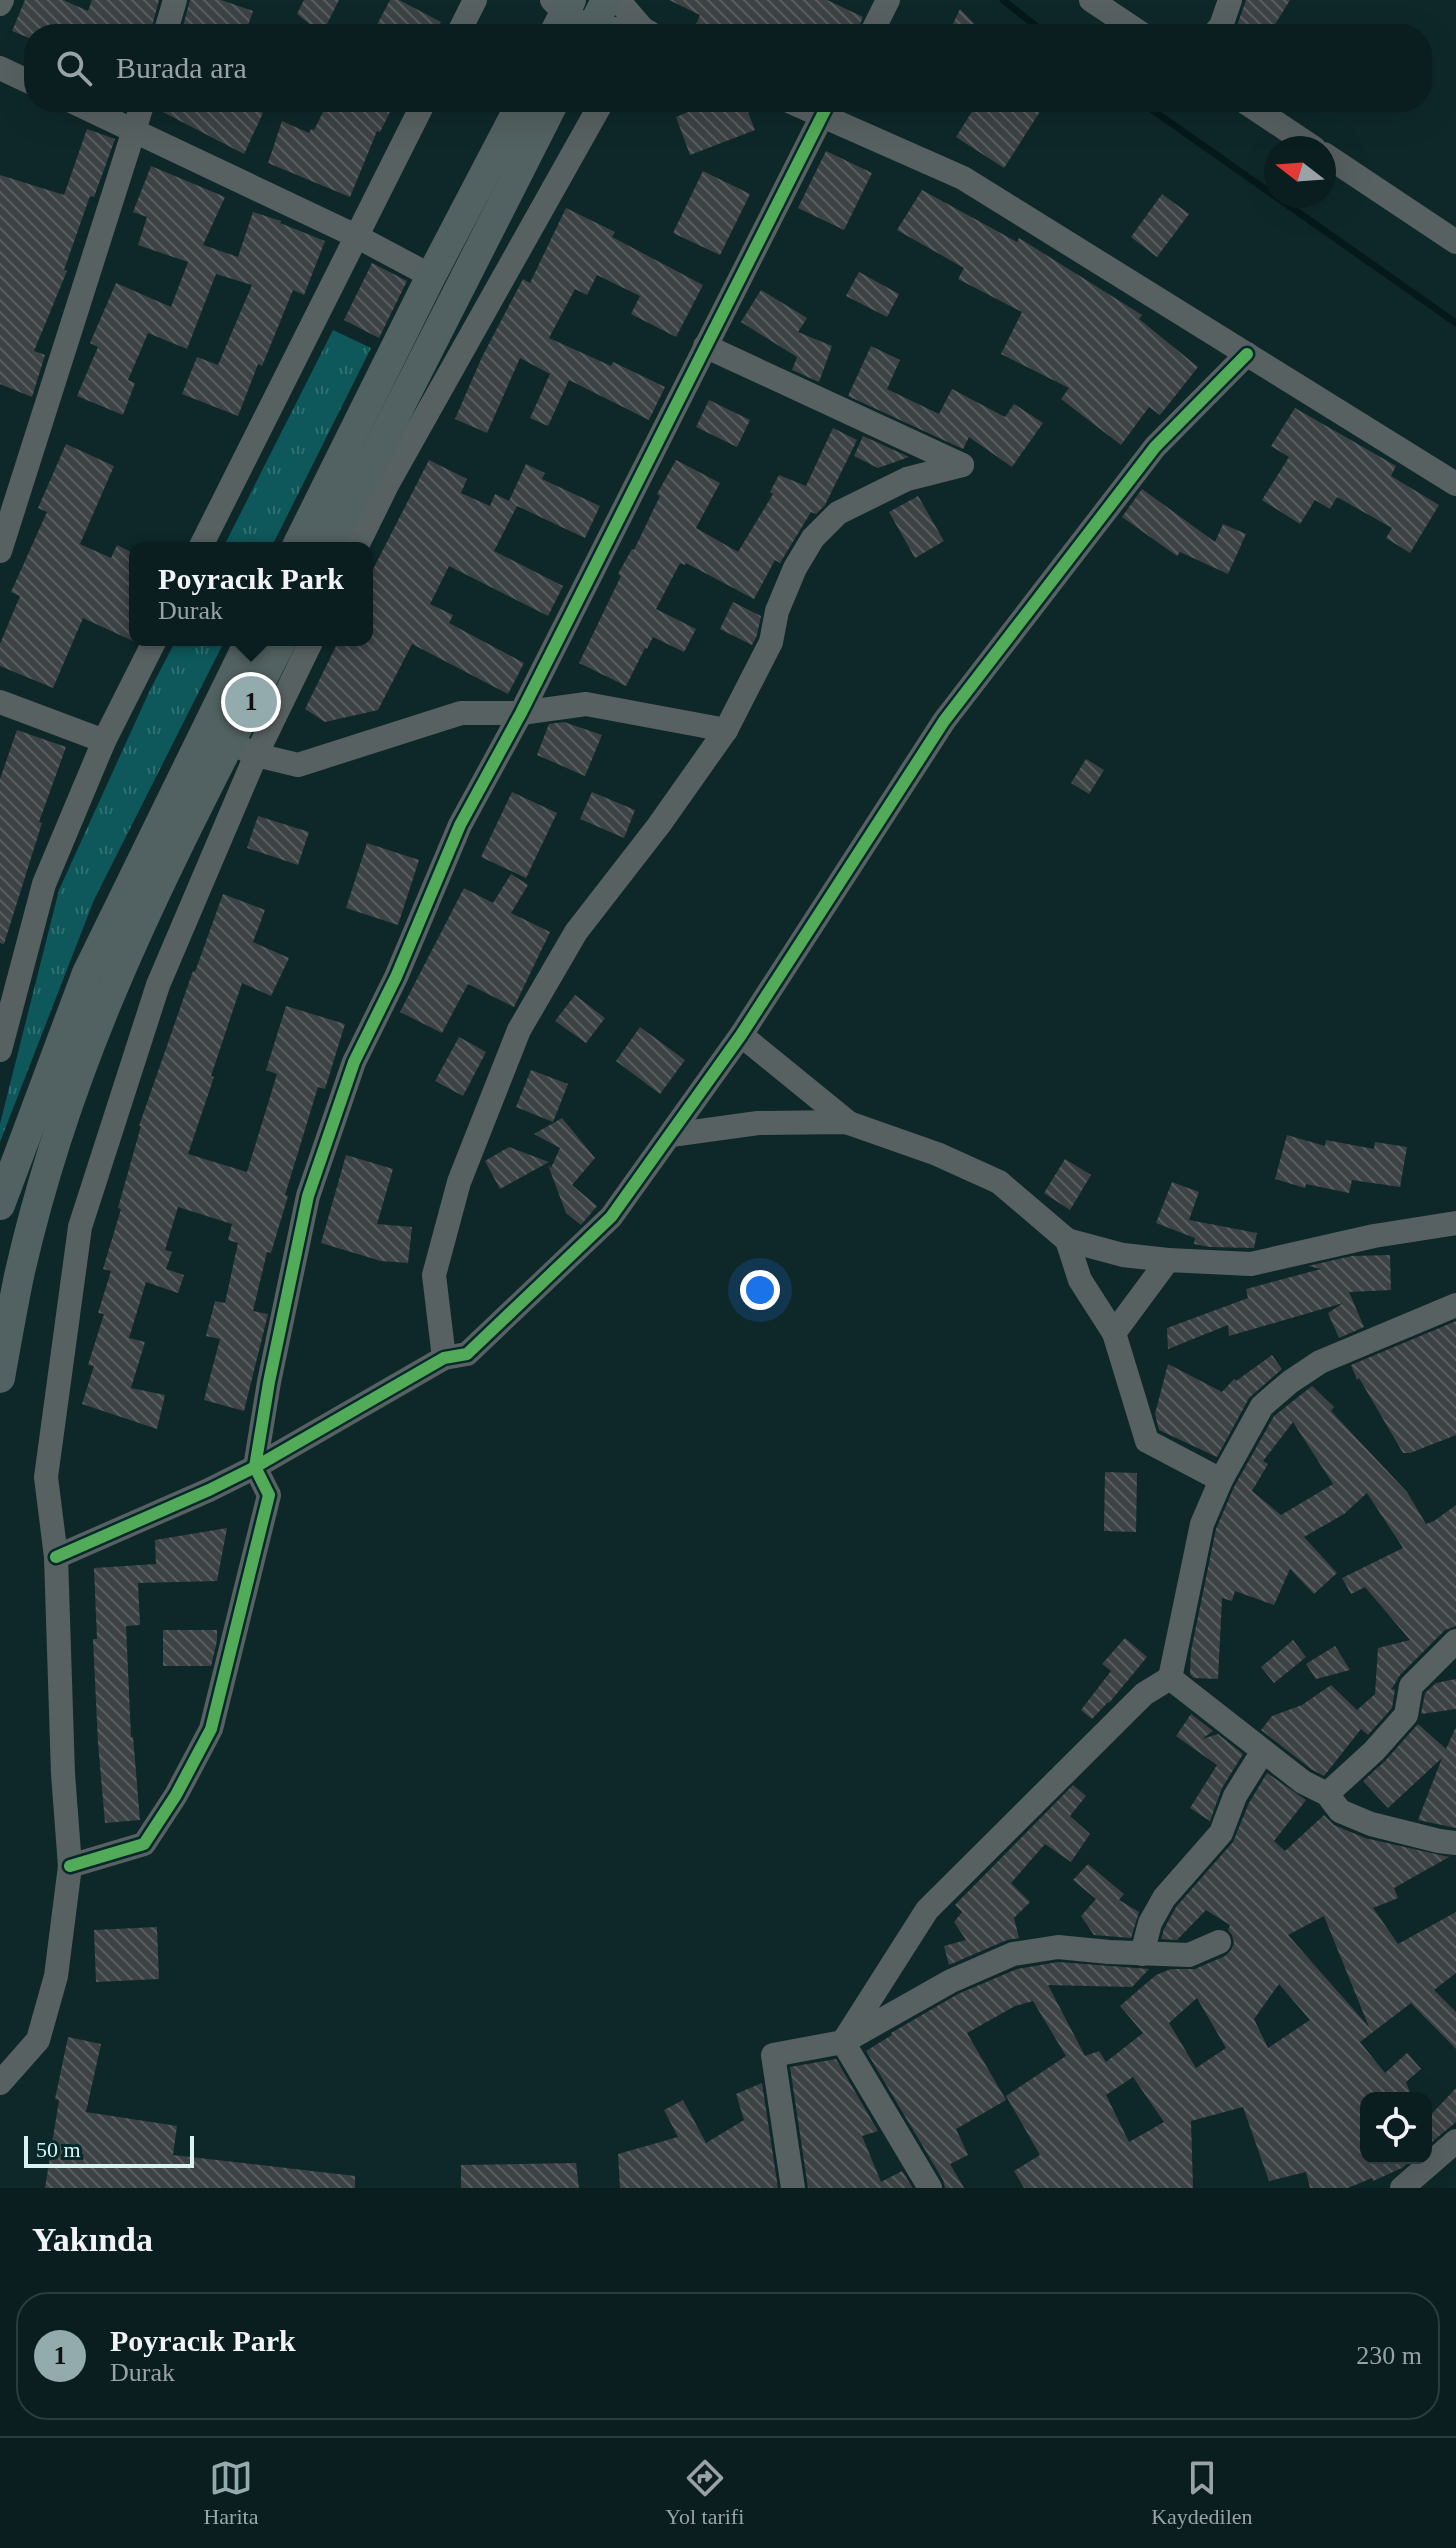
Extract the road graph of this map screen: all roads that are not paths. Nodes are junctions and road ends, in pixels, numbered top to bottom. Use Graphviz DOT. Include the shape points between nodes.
graph roads {
  1 [pos="175,0"];
  2 [pos="475,0"];
  3 [pos="606,0"];
  4 [pos="618,0"];
  5 [pos="888,0"];
  6 [pos="1091,0"];
  7 [pos="1230,0"];
  8 [pos="560,12"];
  9 [pos="168,24"];
  10 [pos="463,24"];
  11 [pos="579,24"];
  12 [pos="594,24"];
  13 [pos="638,24"];
  14 [pos="876,24"];
  15 [pos="1127,24"];
  16 [pos="1222,24"];
  17 [pos="0,68"];
  18 [pos="24,79"];
  19 [pos="95,112"];
  20 [pos="140,112"];
  21 [pos="419,112"];
  22 [pos="517,112"];
  23 [pos="549,112"];
  24 [pos="596,112"];
  25 [pos="823,112"];
  26 [pos="831,112"];
  27 [pos="1260,112"];
  28 [pos="134,130"];
  29 [pos="1296,136"];
  30 [pos="1336,162"];
  31 [pos="356,236"];
  32 [pos="1456,242"];
  33 [pos="431,276"];
  34 [pos="705,346"];
  35 [pos="1247,354"];
  36 [pos="1456,484"];
  37 [pos="203,542"];
  38 [pos="299,542"];
  39 [pos="331,542"];
  40 [pos="359,542"];
  41 [pos="0,551"];
  42 [pos="152,646"];
  43 [pos="249,646"];
  44 [pos="279,646"];
  45 [pos="307,646"];
  46 [pos="0,702"];
  47 [pos="521,713"];
  48 [pos="726,730"];
  49 [pos="104,741"];
  50 [pos="230,743"];
  51 [pos="741,1035"];
  52 [pos="0,1050"];
  53 [pos="849,1123"];
  54 [pos="671,1135"];
  55 [pos="0,1206"];
  56 [pos="35,1215"];
  57 [pos="1456,1223"];
  58 [pos="1067,1240"];
  59 [pos="1168,1260"];
  60 [pos="1456,1305"];
  61 [pos="1114,1333"];
  62 [pos="444,1358"];
  63 [pos="0,1378"];
  64 [pos="255,1467"];
  65 [pos="1221,1480"];
  66 [pos="56,1557"];
  67 [pos="1456,1641"];
  68 [pos="1170,1678"];
  69 [pos="1263,1751"];
  70 [pos="1327,1794"];
  71 [pos="1456,1843"];
  72 [pos="70,1866"];
  73 [pos="1219,1942"];
  74 [pos="1142,1954"];
  75 [pos="843,2042"];
  76 [pos="0,2083"];
  77 [pos="1456,2141"];
  78 [pos="793,2188"];
  79 [pos="930,2188"];
  80 [pos="1402,2188"];
  1 -- 9 [label="street"];
  2 -- 10 [label="street"];
  3 -- 12 [label="main road"];
  4 -- 13 [label="street"];
  5 -- 14 [label="street"];
  6 -- 15 [label="street"];
  7 -- 16 [label="street"];
  8 -- 11 [label="street"];
  17 -- 18 [label="street"];
  19 -- 28 [label="street"];
  20 -- 28 [label="street"];
  21 -- 31 [label="street"];
  22 -- 33 [label="main road"];
  23 -- 39 [label="main road"];
  24 -- 40 [label="street"];
  25 -- 34 [label="street"];
  26 -- 35 [label="street" via="963,178"];
  27 -- 29 [label="street"];
  28 -- 31 [label="street"];
  28 -- 41 [label="street"];
  30 -- 32 [label="street"];
  31 -- 33 [label="street"];
  31 -- 37 [label="street"];
  33 -- 38 [label="main road"];
  34 -- 47 [label="street"];
  34 -- 48 [label="street" via="962,465 907,479 838,513 813,538 777,611 771,642"];
  35 -- 36 [label="street"];
  35 -- 51 [label="street" via="1155,447 944,721"];
  42 -- 49 [label="street"];
  43 -- 50 [label="main road"];
  44 -- 50 [label="main road"];
  45 -- 50 [label="street"];
  46 -- 49 [label="street"];
  47 -- 48 [label="street" via="586,704"];
  47 -- 50 [label="street" via="461,713 298,765"];
  47 -- 64 [label="street" via="460,825 354,1062 308,1196"];
  48 -- 62 [label="street" via="576,932 519,1030 459,1182 434,1275"];
  49 -- 52 [label="street" via="44,884"];
  50 -- 55 [label="main road" via="87,973"];
  50 -- 56 [label="main road" via="108,1001"];
  50 -- 66 [label="street" via="80,1227 46,1477"];
  51 -- 53 [label="street"];
  51 -- 54 [label="street"];
  53 -- 54 [label="street" via="758,1123"];
  53 -- 58 [label="street" via="999,1182"];
  54 -- 62 [label="street" via="611,1217 467,1354"];
  55 -- 56 [label="street"];
  56 -- 63 [label="main road"];
  57 -- 59 [label="street" via="1251,1264"];
  58 -- 59 [label="street"];
  58 -- 61 [label="street" via="1080,1280"];
  59 -- 61 [label="street"];
  60 -- 65 [label="street" via="1320,1362 1290,1382 1262,1406"];
  61 -- 65 [label="street" via="1147,1441"];
  62 -- 64 [label="street"];
  64 -- 66 [label="street"];
  64 -- 72 [label="street" via="269,1495 211,1729 144,1844"];
  65 -- 68 [label="street" via="1202,1524"];
  66 -- 72 [label="street"];
  67 -- 70 [label="street" via="1411,1686 1406,1715"];
  68 -- 69 [label="street"];
  68 -- 75 [label="street" via="1144,1694 927,1910"];
  69 -- 70 [label="street"];
  69 -- 74 [label="street" via="1235,1796 1221,1833 1164,1898"];
  70 -- 71 [label="street" via="1340,1811 1371,1824"];
  72 -- 76 [label="street" via="56,1976 38,2040"];
  73 -- 74 [label="street" via="1189,1955"];
  74 -- 75 [label="street" via="1058,1947 1013,1954 951,1981"];
  75 -- 78 [label="street" via="773,2055"];
  75 -- 79 [label="street"];
  77 -- 80 [label="street"];
}
